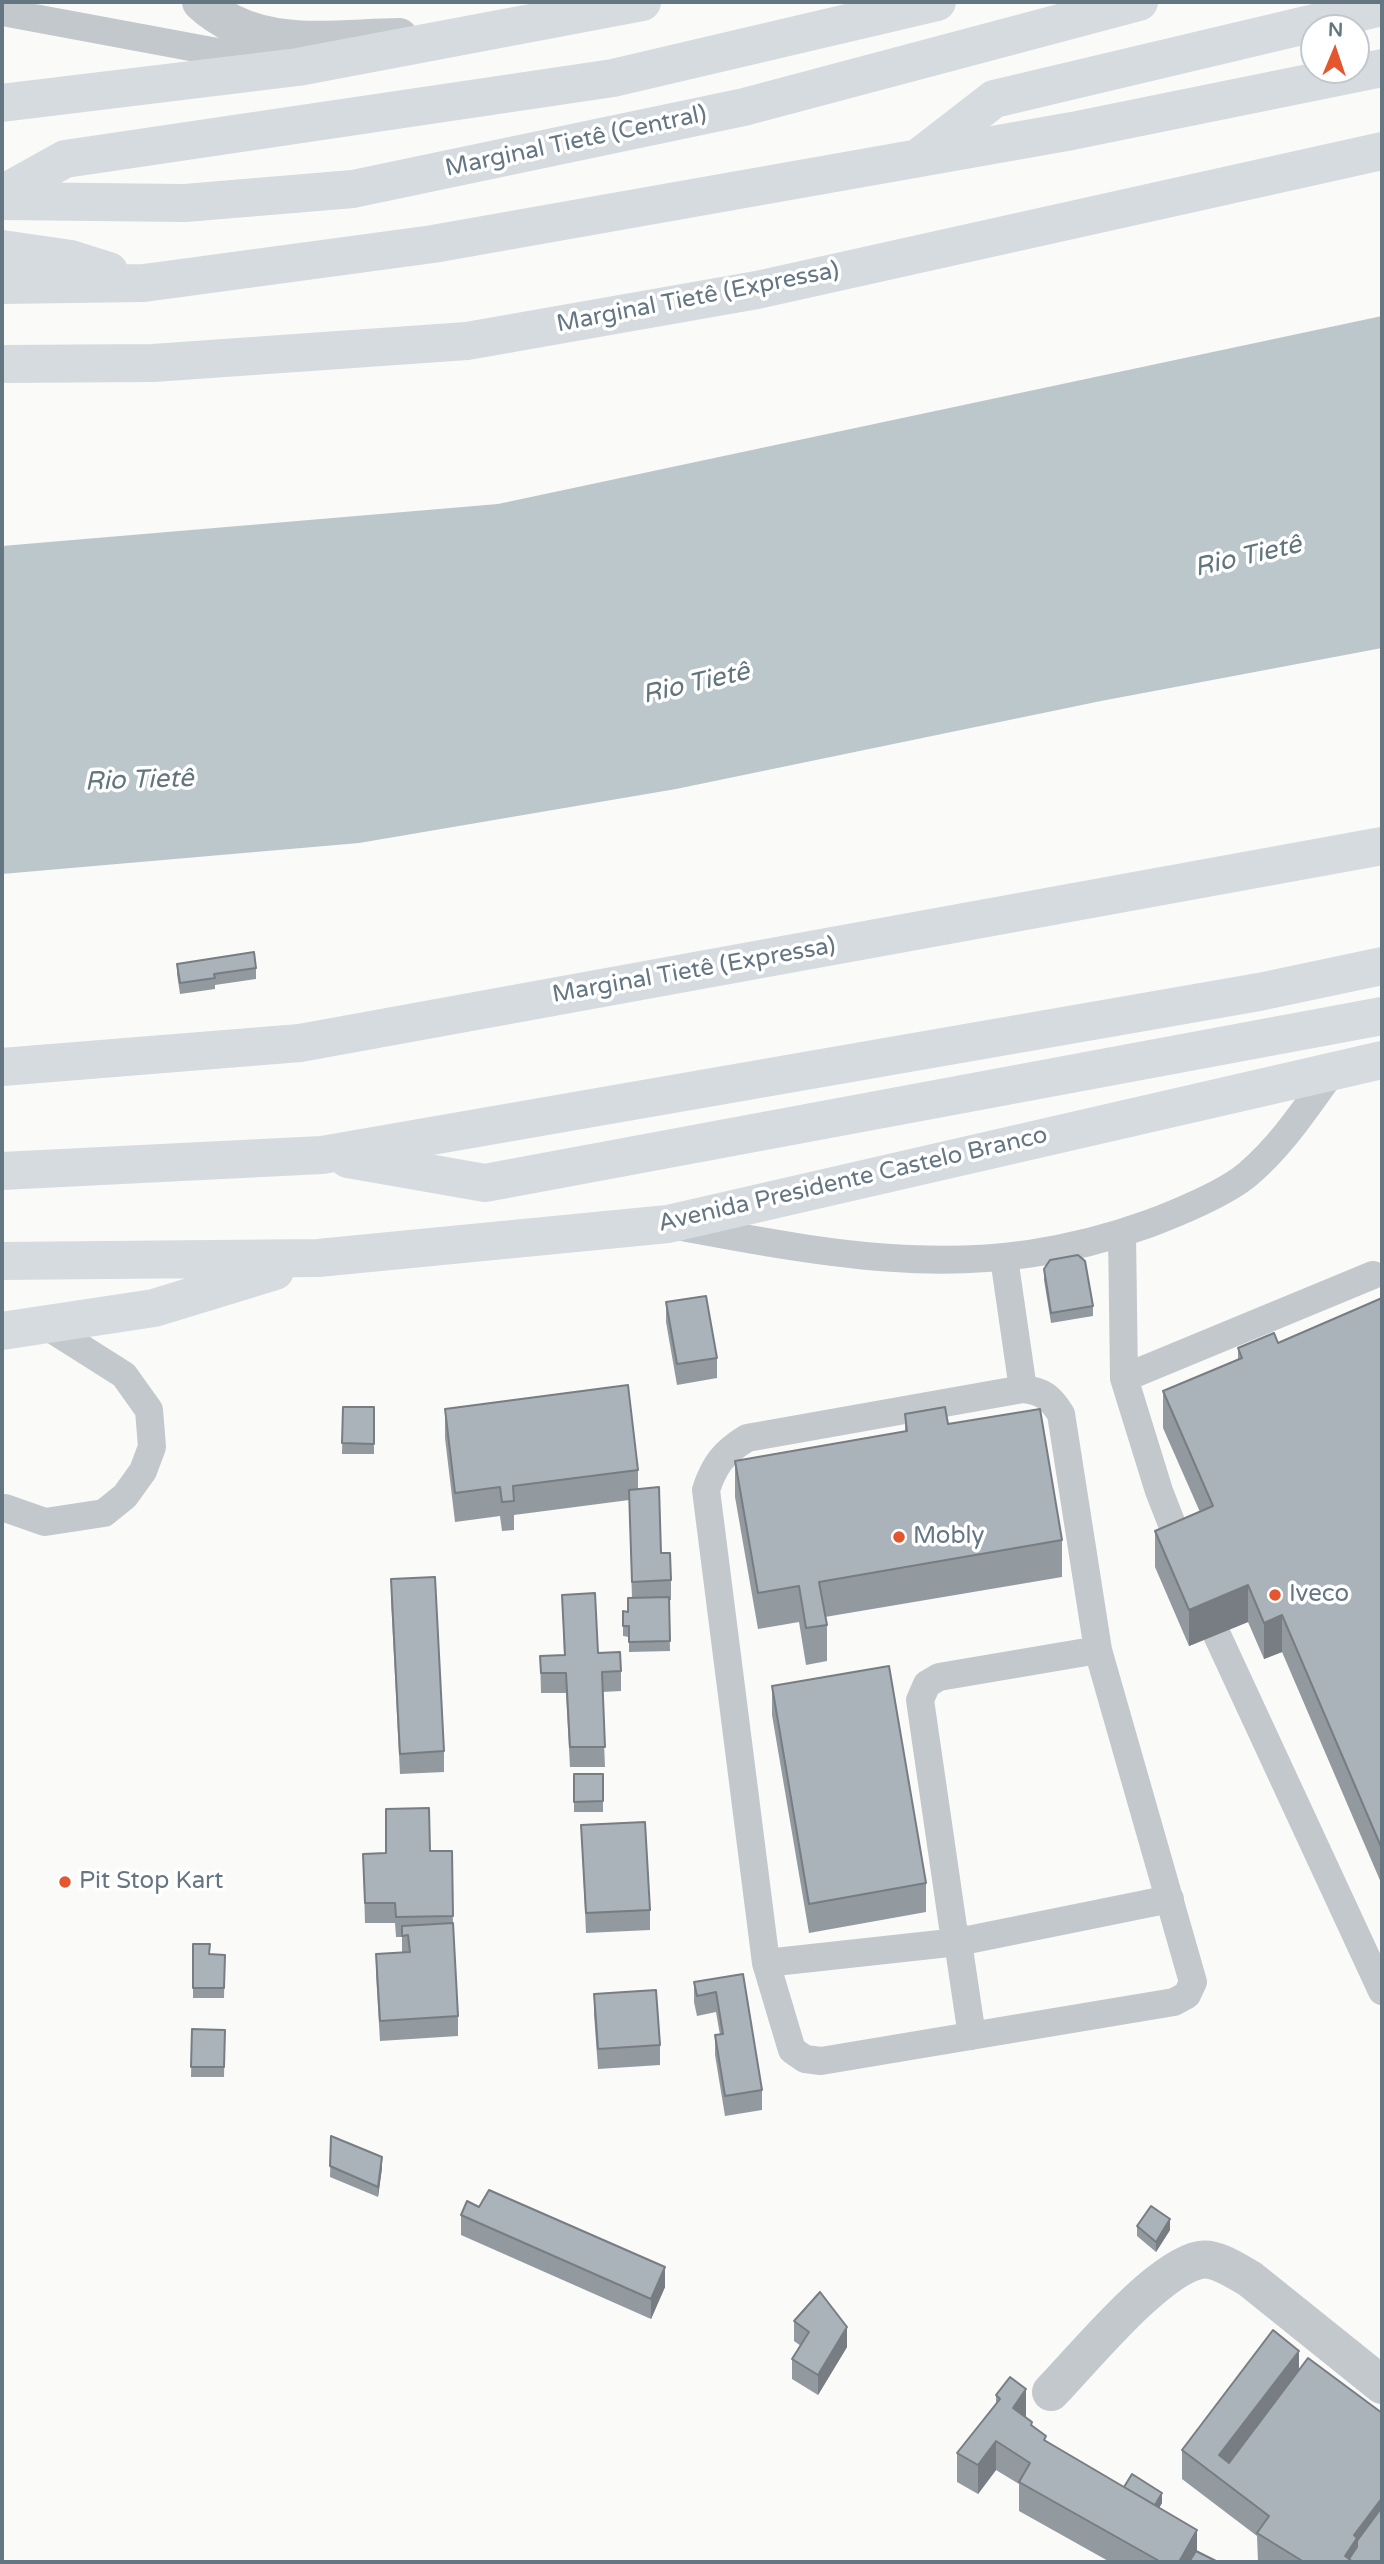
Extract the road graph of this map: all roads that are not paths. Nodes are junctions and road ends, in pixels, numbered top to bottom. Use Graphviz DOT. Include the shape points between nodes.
graph roads {
  1 [pos="201,2"];
  2 [pos="642,2"];
  3 [pos="937,2"];
  4 [pos="1139,2"];
  5 [pos="1382,7"];
  6 [pos="2,12"];
  7 [pos="457,36"];
  8 [pos="298,68"];
  9 [pos="1382,68"];
  10 [pos="10,99"];
  11 [pos="1382,151"];
  12 [pos="918,158"];
  13 [pos="2,194"];
  14 [pos="2,201"];
  15 [pos="2,249"];
  16 [pos="144,283"];
  17 [pos="2,285"];
  18 [pos="2,364"];
  19 [pos="1382,846"];
  20 [pos="1382,966"];
  21 [pos="1382,1016"];
  22 [pos="1382,1060"];
  23 [pos="2,1068"];
  24 [pos="1332,1072"];
  25 [pos="322,1155"];
  26 [pos="2,1171"];
  27 [pos="668,1224"];
  28 [pos="1122,1233"];
  29 [pos="318,1258"];
  30 [pos="1004,1258"];
  31 [pos="2,1261"];
  32 [pos="1373,1275"];
  33 [pos="44,1325"];
  34 [pos="2,1331"];
  35 [pos="1124,1378"];
  36 [pos="1023,1389"];
  37 [pos="5,1508"];
  38 [pos="1184,1555"];
  39 [pos="1217,1635"];
  40 [pos="1098,1650"];
  41 [pos="1170,1899"];
  42 [pos="958,1942"];
  43 [pos="766,1964"];
  44 [pos="1382,1991"];
  45 [pos="972,2036"];
  46 [pos="1382,2385"];
  47 [pos="1051,2392"];
  1 -- 7 [label="street" via="243,31 284,39"];
  2 -- 7 [label="highway"];
  3 -- 13 [label="highway" via="613,78 65,159"];
  4 -- 14 [label="highway, Marginal Tietê (Central)" via="744,107 353,188 185,203"];
  5 -- 12 [label="highway" via="994,99"];
  6 -- 8 [label="lane"];
  7 -- 8 [label="highway"];
  8 -- 10 [label="highway"];
  9 -- 12 [label="highway"];
  11 -- 18 [label="highway, Marginal Tietê (Expressa)" via="757,290 467,341 153,363"];
  12 -- 16 [label="highway" via="433,244"];
  15 -- 16 [label="highway" via="71,260"];
  16 -- 17 [label="highway"];
  19 -- 23 [label="highway, Marginal Tietê (Expressa)" via="300,1043"];
  20 -- 25 [label="highway" via="1259,992"];
  21 -- 25 [label="highway" via="485,1183"];
  22 -- 24 [label="highway, Avenida Presidente Castelo Branco"];
  24 -- 27 [label="highway, Avenida Presidente Castelo Branco"];
  24 -- 28 [label="lane" via="1282,1141 1246,1176 1173,1214"];
  25 -- 26 [label="highway"];
  27 -- 29 [label="highway, Avenida Presidente Castelo Branco"];
  27 -- 30 [label="lane" via="798,1250 866,1258 932,1262"];
  28 -- 30 [label="lane" via="1062,1250"];
  28 -- 35 [label="lane"];
  29 -- 31 [label="highway"];
  29 -- 33 [label="highway" via="153,1308"];
  30 -- 36 [label="lane"];
  32 -- 35 [label="lane"];
  33 -- 34 [label="highway"];
  33 -- 37 [label="lane" via="124,1375 149,1410 152,1447 143,1471 125,1496 104,1513 45,1522"];
  35 -- 38 [label="lane"];
  36 -- 40 [label="lane" via="1050,1397 1061,1414"];
  36 -- 43 [label="lane" via="747,1438 726,1452 713,1469 706,1490 706,1513"];
  39 -- 44 [label="lane"];
  40 -- 41 [label="lane"];
  40 -- 42 [label="lane" via="939,1677 927,1684 920,1700"];
  41 -- 42 [label="lane"];
  41 -- 45 [label="lane" via="1193,1982 1187,1995"];
  42 -- 43 [label="lane"];
  42 -- 45 [label="lane"];
  43 -- 45 [label="lane" via="792,2050 805,2059 821,2061"];
  46 -- 47 [label="street" via="1250,2278 1202,2259 1158,2282"];
}
